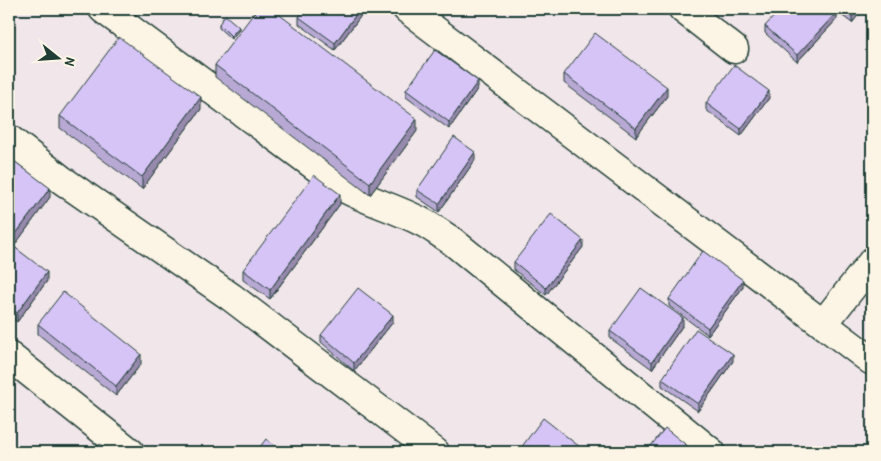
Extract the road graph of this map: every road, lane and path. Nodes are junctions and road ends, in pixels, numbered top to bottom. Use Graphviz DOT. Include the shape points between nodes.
graph roads {
  1 [pos="103,9"];
  2 [pos="407,9"];
  3 [pos="683,9"];
  4 [pos="734,49"];
  5 [pos="9,139"];
  6 [pos="872,262"];
  7 [pos="823,324"];
  8 [pos="9,356"];
  9 [pos="872,361"];
  10 [pos="130,452"];
  11 [pos="435,452"];
  12 [pos="711,452"];
  1 -- 12 [label="street" via="346,190 422,222 452,241"];
  2 -- 7 [label="street"];
  3 -- 4 [label="street"];
  5 -- 11 [label="street" via="62,180 231,297"];
  6 -- 7 [label="street"];
  7 -- 9 [label="street"];
  8 -- 10 [label="street"];
}
